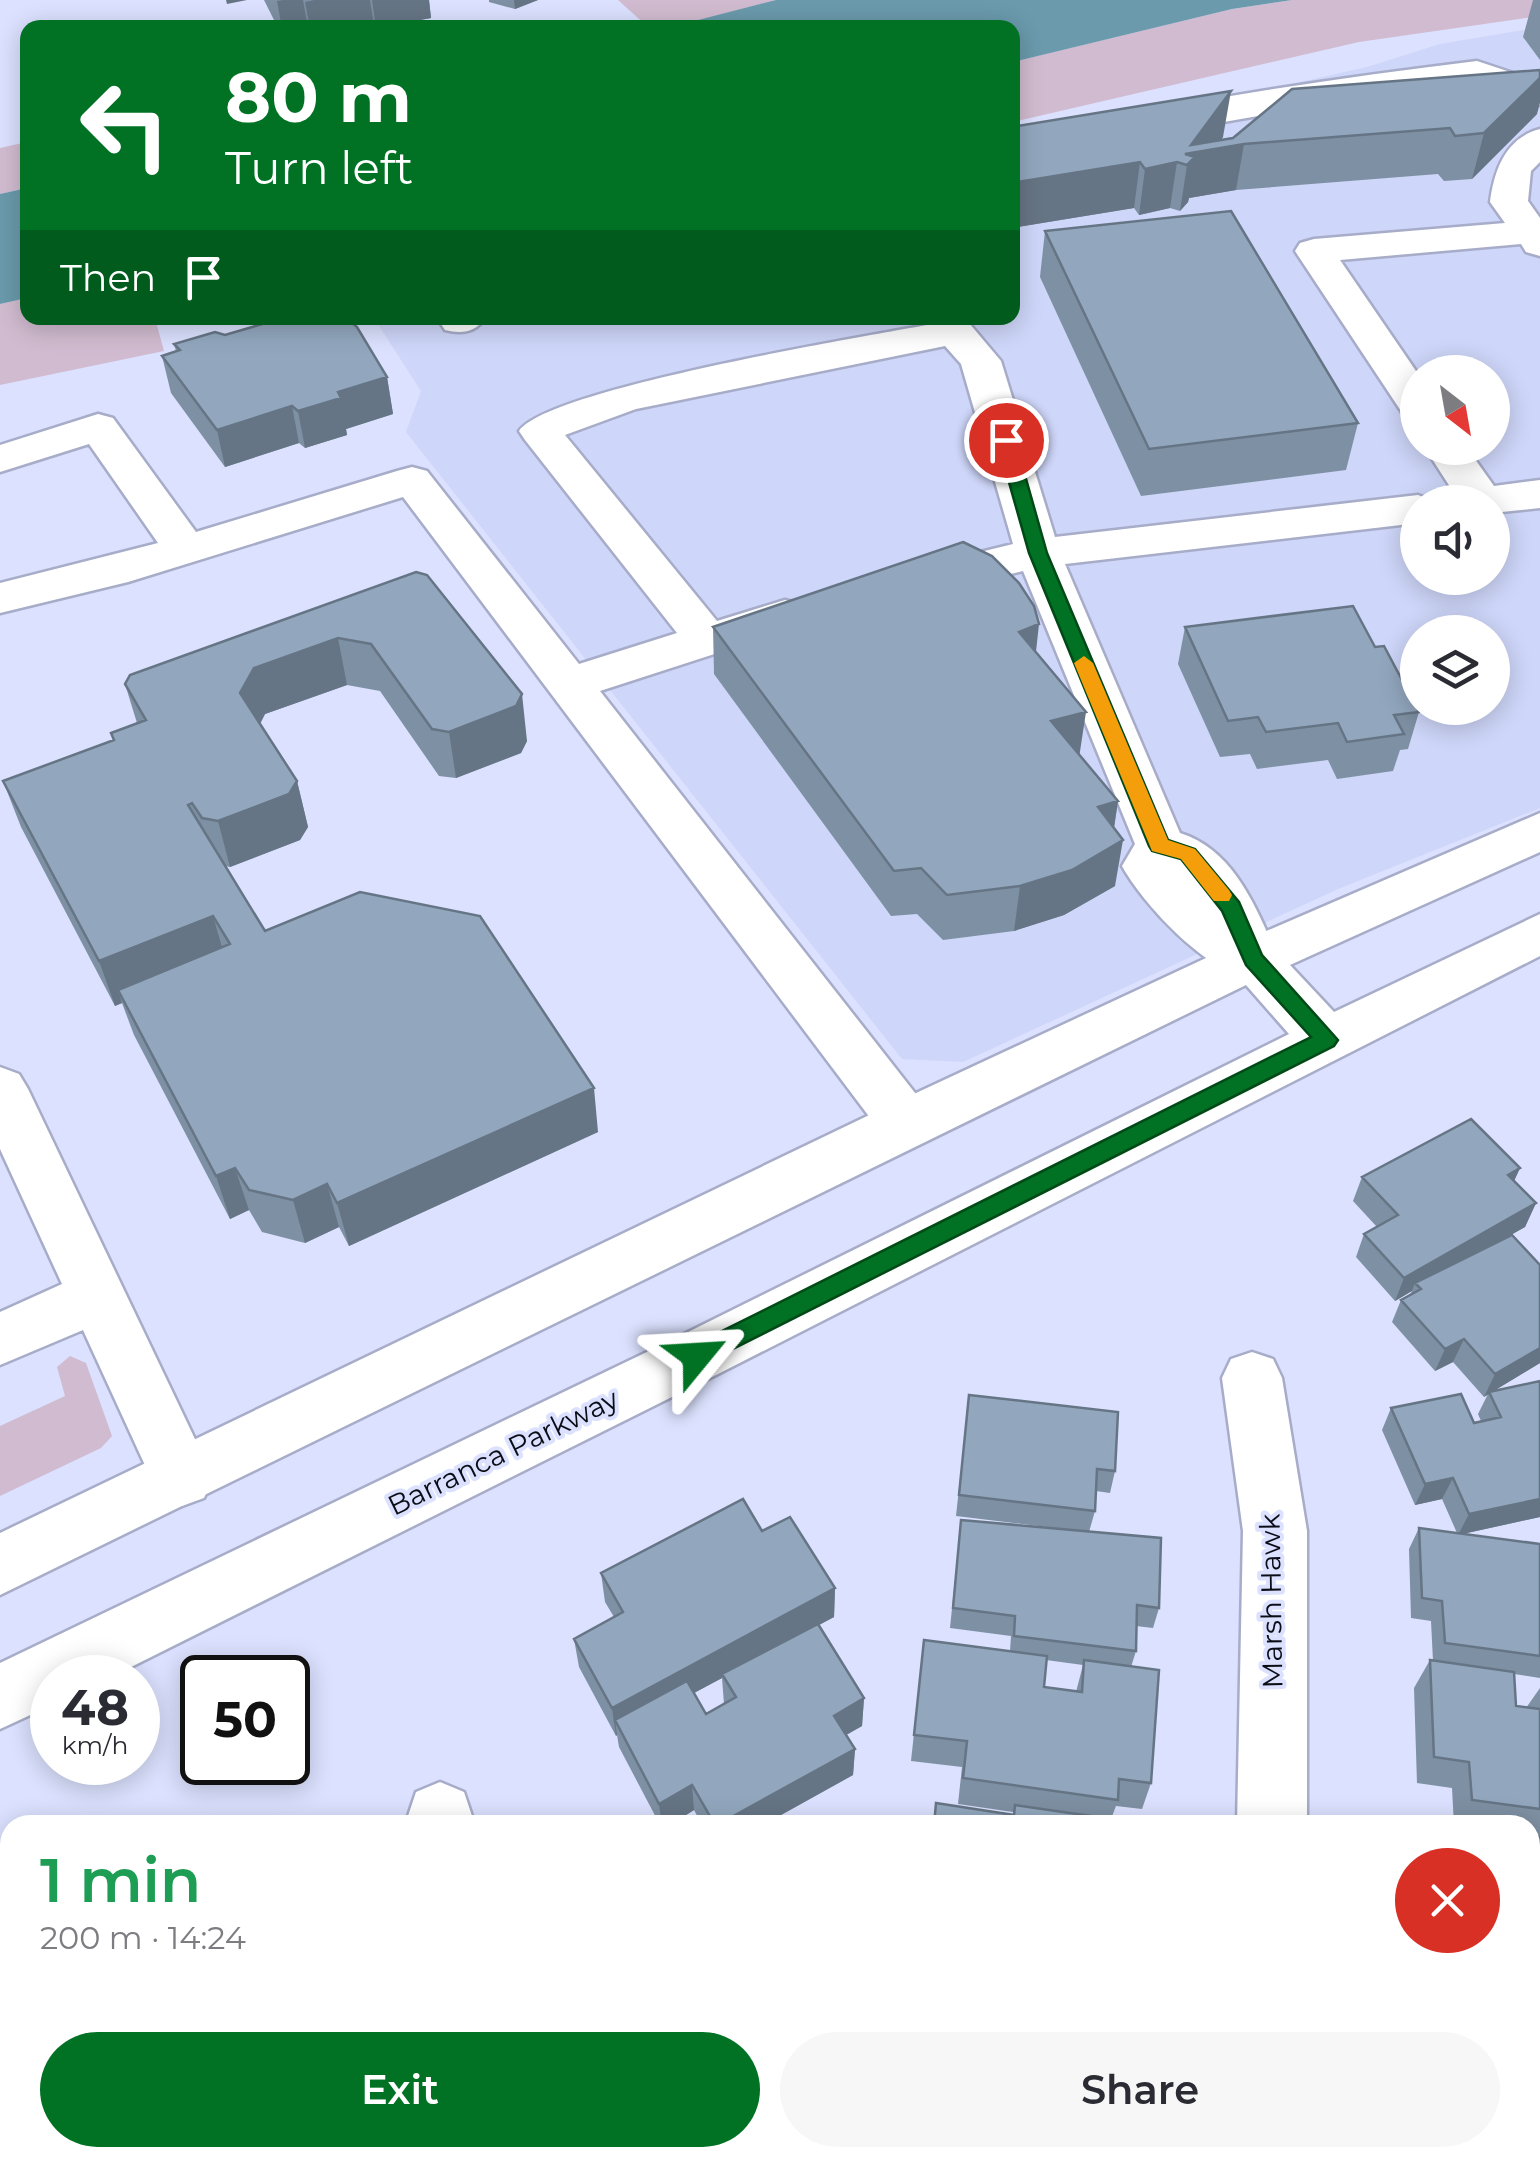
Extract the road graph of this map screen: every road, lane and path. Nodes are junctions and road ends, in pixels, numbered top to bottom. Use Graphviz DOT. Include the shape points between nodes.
graph roads {
  1 [pos="1540,94"];
  2 [pos="1540,140"];
  3 [pos="1020,150"];
  4 [pos="1535,238"];
  5 [pos="1400,378"];
  6 [pos="0,459"];
  7 [pos="1540,494"];
  8 [pos="1510,498"];
  9 [pos="1400,510"];
  10 [pos="186,550"];
  11 [pos="1038,553"];
  12 [pos="885,589"];
  13 [pos="0,598"];
  14 [pos="829,602"];
  15 [pos="707,640"];
  16 [pos="569,684"];
  17 [pos="1540,831"];
  18 [pos="1540,933"];
  19 [pos="1253,959"];
  20 [pos="1326,1040"];
  21 [pos="0,1089"];
  22 [pos="906,1123"];
  23 [pos="97,1296"];
  24 [pos="0,1339"];
  25 [pos="1252,1378"];
  26 [pos="182,1478"];
  27 [pos="0,1566"];
  28 [pos="0,1697"];
  29 [pos="1272,1815"];
  1 -- 3 [label="main road" via="1477,72"];
  2 -- 4 [label="main road" via="1513,169 1510,202"];
  4 -- 5 [label="main road" via="1314,251"];
  6 -- 10 [label="main road" via="98,427"];
  7 -- 8 [label="main road"];
  9 -- 11 [label="main road"];
  10 -- 13 [label="main road"];
  10 -- 16 [label="main road" via="412,480"];
  11 -- 12 [label="main road"];
  11 -- 15 [label="main road" via="981,361 955,332 650,394 562,418 540,431"];
  11 -- 19 [label="main road" via="1160,846 1147,866 1196,924"];
  14 -- 15 [label="main road"];
  15 -- 16 [label="main road"];
  16 -- 22 [label="main road"];
  17 -- 19 [label="main road"];
  18 -- 20 [label="main road, Barranca Parkway"];
  19 -- 20 [label="main road"];
  19 -- 22 [label="main road"];
  20 -- 28 [label="main road, Barranca Parkway"];
  21 -- 23 [label="main road"];
  22 -- 26 [label="main road"];
  23 -- 24 [label="main road"];
  23 -- 26 [label="main road"];
  25 -- 29 [label="main road, Marsh Hawk" via="1275,1531"];
  26 -- 27 [label="main road"];
}
